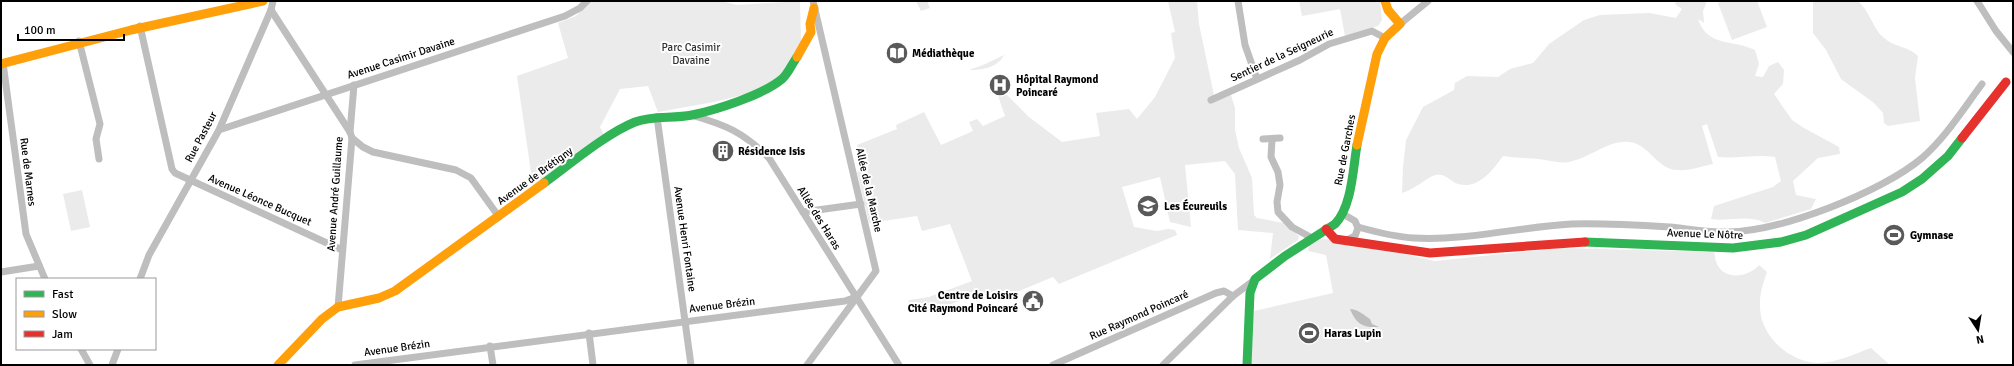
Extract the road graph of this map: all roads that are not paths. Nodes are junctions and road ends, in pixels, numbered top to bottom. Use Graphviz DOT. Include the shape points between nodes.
graph roads {
  1 [pos="263,1"];
  2 [pos="273,1"];
  3 [pos="586,1"];
  4 [pos="1238,1"];
  5 [pos="1385,1"];
  6 [pos="1428,1"];
  7 [pos="1977,1"];
  8 [pos="813,4"];
  9 [pos="272,10"];
  10 [pos="1400,24"];
  11 [pos="140,26"];
  12 [pos="816,31"];
  13 [pos="1385,38"];
  14 [pos="79,41"];
  15 [pos="2013,52"];
  16 [pos="2,63"];
  17 [pos="1257,79"];
  18 [pos="2006,82"];
  19 [pos="1982,84"];
  20 [pos="354,85"];
  21 [pos="325,95"];
  22 [pos="1211,100"];
  23 [pos="657,116"];
  24 [pos="691,116"];
  25 [pos="219,130"];
  26 [pos="351,135"];
  27 [pos="1280,138"];
  28 [pos="1263,139"];
  29 [pos="1272,140"];
  30 [pos="99,159"];
  31 [pos="190,181"];
  32 [pos="861,204"];
  33 [pos="803,212"];
  34 [pos="1343,214"];
  35 [pos="499,217"];
  36 [pos="1358,227"];
  37 [pos="1326,229"];
  38 [pos="1312,238"];
  39 [pos="1345,240"];
  40 [pos="342,250"];
  41 [pos="39,266"];
  42 [pos="1,272"];
  43 [pos="45,278"];
  44 [pos="140,278"];
  45 [pos="1254,280"];
  46 [pos="1233,296"];
  47 [pos="856,297"];
  48 [pos="338,307"];
  49 [pos="685,321"];
  50 [pos="590,333"];
  51 [pos="490,346"];
  52 [pos="82,350"];
  53 [pos="118,350"];
  54 [pos="385,363"];
  55 [pos="90,365"];
  56 [pos="112,365"];
  57 [pos="278,365"];
  58 [pos="355,365"];
  59 [pos="493,365"];
  60 [pos="593,365"];
  61 [pos="691,365"];
  62 [pos="807,365"];
  63 [pos="899,365"];
  64 [pos="1053,365"];
  65 [pos="1162,365"];
  66 [pos="1247,365"];
  1 -- 11 [label="street"];
  2 -- 9 [label="street, Rue Pasteur"];
  3 -- 20 [label="street, Avenue Casimir Davaine" via="580,8 565,16"];
  4 -- 17 [label="street" via="1245,45"];
  5 -- 10 [label="street" via="1388,10"];
  6 -- 10 [label="street, Rue de Garches"];
  7 -- 15 [label="street"];
  8 -- 12 [label="street, Avenue de Brétigny" via="810,24"];
  9 -- 21 [label="street, Avenue André Guillaume"];
  9 -- 25 [label="street, Rue Pasteur"];
  10 -- 13 [label="street, Rue de Garches"];
  11 -- 14 [label="street"];
  11 -- 31 [label="street, Avenue Léonce Bucquet" via="172,169"];
  12 -- 24 [label="street, Avenue de Brétigny" via="782,79 772,86 743,99"];
  12 -- 32 [label="street, Allée de la Marche"];
  13 -- 17 [label="street, Sentier de la Seigneurie" via="1372,31 1334,42"];
  13 -- 34 [label="street, Rue de Garches" via="1377,54 1360,128 1348,202"];
  14 -- 16 [label="street"];
  14 -- 30 [label="street" via="100,124 96,139"];
  16 -- 41 [label="street, Rue de Marnes" via="25,227"];
  17 -- 22 [label="street, Sentier de la Seigneurie"];
  18 -- 39 [label="street, Avenue Le Nôtre" via="1948,156 1922,179 1902,192 1806,235 1781,242 1732,248 1573,242 1430,253"];
  19 -- 36 [label="street, Avenue Le Nôtre" via="1922,158 1895,176 1807,216 1760,229 1725,232 1653,226 1572,224 1416,238"];
  20 -- 21 [label="street, Avenue Casimir Davaine"];
  20 -- 26 [label="street"];
  21 -- 25 [label="street, Avenue Casimir Davaine"];
  21 -- 26 [label="street, Avenue André Guillaume"];
  23 -- 24 [label="street, Avenue de Brétigny"];
  23 -- 35 [label="street, Avenue de Brétigny" via="634,122 614,133"];
  23 -- 49 [label="street, Avenue Henri Fontaine"];
  24 -- 33 [label="street, Allée des Haras" via="735,130 759,148 769,158"];
  25 -- 31 [label="street, Rue Pasteur"];
  26 -- 35 [label="street" via="363,147 373,152 447,167 471,178"];
  26 -- 40 [label="street, Avenue André Guillaume"];
  27 -- 29 [label="street"];
  28 -- 29 [label="street"];
  29 -- 38 [label="street" via="1272,157 1280,185 1278,212 1292,227"];
  31 -- 40 [label="street, Avenue Léonce Bucquet"];
  31 -- 44 [label="street, Rue Pasteur" via="149,255"];
  32 -- 33 [label="street"];
  32 -- 47 [label="street, Allée de la Marche" via="876,271"];
  33 -- 47 [label="street, Allée des Haras"];
  34 -- 36 [label="street" via="1355,221"];
  34 -- 37 [label="street, Rue de Garches" via="1335,224"];
  35 -- 48 [label="street, Avenue de Brétigny" via="395,291 379,298"];
  36 -- 39 [label="street" via="1354,238"];
  37 -- 38 [label="street, Rue de Garches"];
  37 -- 39 [label="street, Avenue Le Nôtre" via="1334,239"];
  38 -- 45 [label="street, Rue de Garches"];
  40 -- 48 [label="street, Avenue André Guillaume"];
  41 -- 42 [label="street"];
  41 -- 43 [label="street, Rue de Marnes"];
  45 -- 46 [label="street"];
  45 -- 66 [label="street" via="1250,293"];
  46 -- 64 [label="street, Rue Raymond Poincaré" via="1220,291"];
  46 -- 65 [label="street"];
  47 -- 49 [label="street, Avenue Brézin" via="845,301"];
  47 -- 62 [label="street, Allée de la Marche"];
  47 -- 63 [label="street, Allée des Haras"];
  48 -- 57 [label="street, Avenue de Brétigny" via="322,319"];
  49 -- 50 [label="street, Avenue Brézin"];
  49 -- 61 [label="street, Avenue Henri Fontaine"];
  50 -- 51 [label="street, Avenue Brézin"];
  50 -- 60 [label="street"];
  51 -- 54 [label="street, Avenue Brézin"];
  51 -- 59 [label="street"];
  52 -- 55 [label="street"];
  53 -- 56 [label="street"];
  54 -- 58 [label="street, Avenue Brézin"];
}
